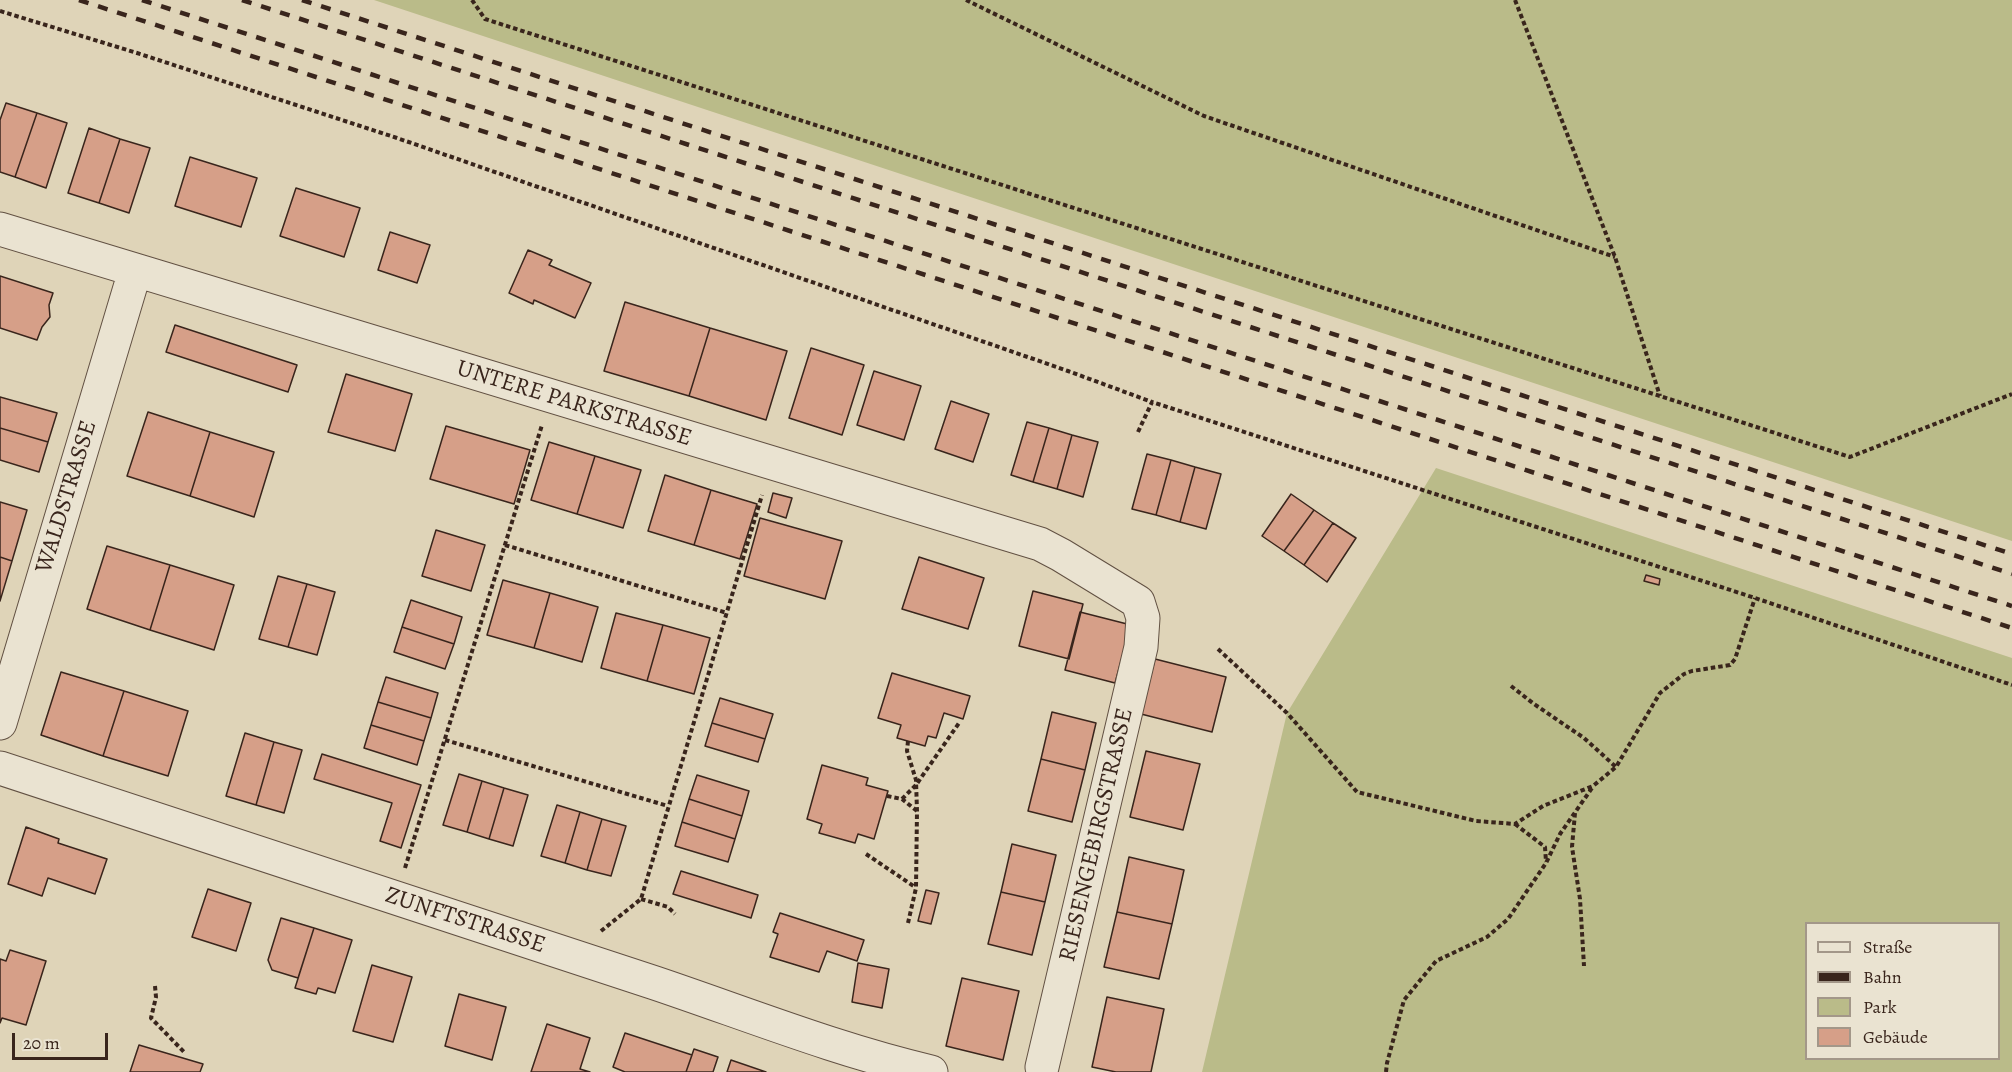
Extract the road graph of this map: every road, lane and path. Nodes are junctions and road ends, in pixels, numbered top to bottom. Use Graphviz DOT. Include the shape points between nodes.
graph roads {
  1 [pos="472,0"];
  2 [pos="966,0"];
  3 [pos="1515,0"];
  4 [pos="0,11"];
  5 [pos="0,230"];
  6 [pos="1615,257"];
  7 [pos="135,271"];
  8 [pos="2012,393"];
  9 [pos="1660,396"];
  10 [pos="1152,402"];
  11 [pos="543,422"];
  12 [pos="1138,432"];
  13 [pos="764,488"];
  14 [pos="505,545"];
  15 [pos="1755,598"];
  16 [pos="1138,602"];
  17 [pos="727,613"];
  18 [pos="1218,650"];
  19 [pos="2012,685"];
  20 [pos="1511,686"];
  21 [pos="0,723"];
  22 [pos="959,723"];
  23 [pos="445,740"];
  24 [pos="908,741"];
  25 [pos="0,768"];
  26 [pos="1617,768"];
  27 [pos="916,785"];
  28 [pos="1593,786"];
  29 [pos="887,796"];
  30 [pos="902,799"];
  31 [pos="668,807"];
  32 [pos="917,811"];
  33 [pos="1575,812"];
  34 [pos="1515,824"];
  35 [pos="866,854"];
  36 [pos="1546,862"];
  37 [pos="916,888"];
  38 [pos="395,898"];
  39 [pos="641,899"];
  40 [pos="675,914"];
  41 [pos="908,923"];
  42 [pos="570,956"];
  43 [pos="1584,966"];
  44 [pos="155,986"];
  45 [pos="185,1053"];
  46 [pos="1036,1070"];
  47 [pos="931,1072"];
  48 [pos="1386,1072"];
  1 -- 9 [label="path" via="485,20"];
  2 -- 6 [label="path" via="1204,116"];
  3 -- 6 [label="path"];
  4 -- 10 [label="path" via="397,138"];
  5 -- 7 [label="street, UNTERE PARKSTRASSE"];
  6 -- 9 [label="path"];
  7 -- 16 [label="street, UNTERE PARKSTRASSE" via="1040,544"];
  7 -- 21 [label="street, WALDSTRASSE"];
  8 -- 9 [label="path" via="1850,457"];
  10 -- 12 [label="path"];
  10 -- 15 [label="path"];
  11 -- 14 [label="path"];
  13 -- 17 [label="path"];
  14 -- 17 [label="path"];
  14 -- 23 [label="path"];
  15 -- 19 [label="path"];
  15 -- 26 [label="path" via="1730,665 1684,674 1660,693"];
  16 -- 46 [label="street, RIESENGEBIRGSTRASSE" via="1143,618 1140,647"];
  17 -- 31 [label="path"];
  18 -- 34 [label="path" via="1287,712 1357,792 1476,821"];
  20 -- 26 [label="path" via="1584,738"];
  22 -- 27 [label="path"];
  23 -- 31 [label="path"];
  23 -- 38 [label="path"];
  24 -- 27 [label="path"];
  25 -- 38 [label="street, ZUNFTSTRASSE"];
  26 -- 28 [label="path"];
  27 -- 30 [label="path"];
  27 -- 32 [label="path"];
  28 -- 33 [label="path"];
  28 -- 34 [label="path" via="1543,807"];
  29 -- 30 [label="path"];
  30 -- 32 [label="path"];
  31 -- 39 [label="path"];
  32 -- 37 [label="path"];
  33 -- 36 [label="path"];
  33 -- 43 [label="path" via="1572,846"];
  34 -- 36 [label="path" via="1545,847"];
  35 -- 37 [label="path"];
  36 -- 48 [label="path" via="1508,919 1487,937 1436,961 1404,1000"];
  37 -- 41 [label="path"];
  38 -- 42 [label="street, ZUNFTSTRASSE"];
  39 -- 40 [label="path" via="668,907"];
  39 -- 42 [label="path"];
  42 -- 47 [label="street, ZUNFTSTRASSE" via="884,1061"];
  44 -- 45 [label="path" via="151,1018"];
}
